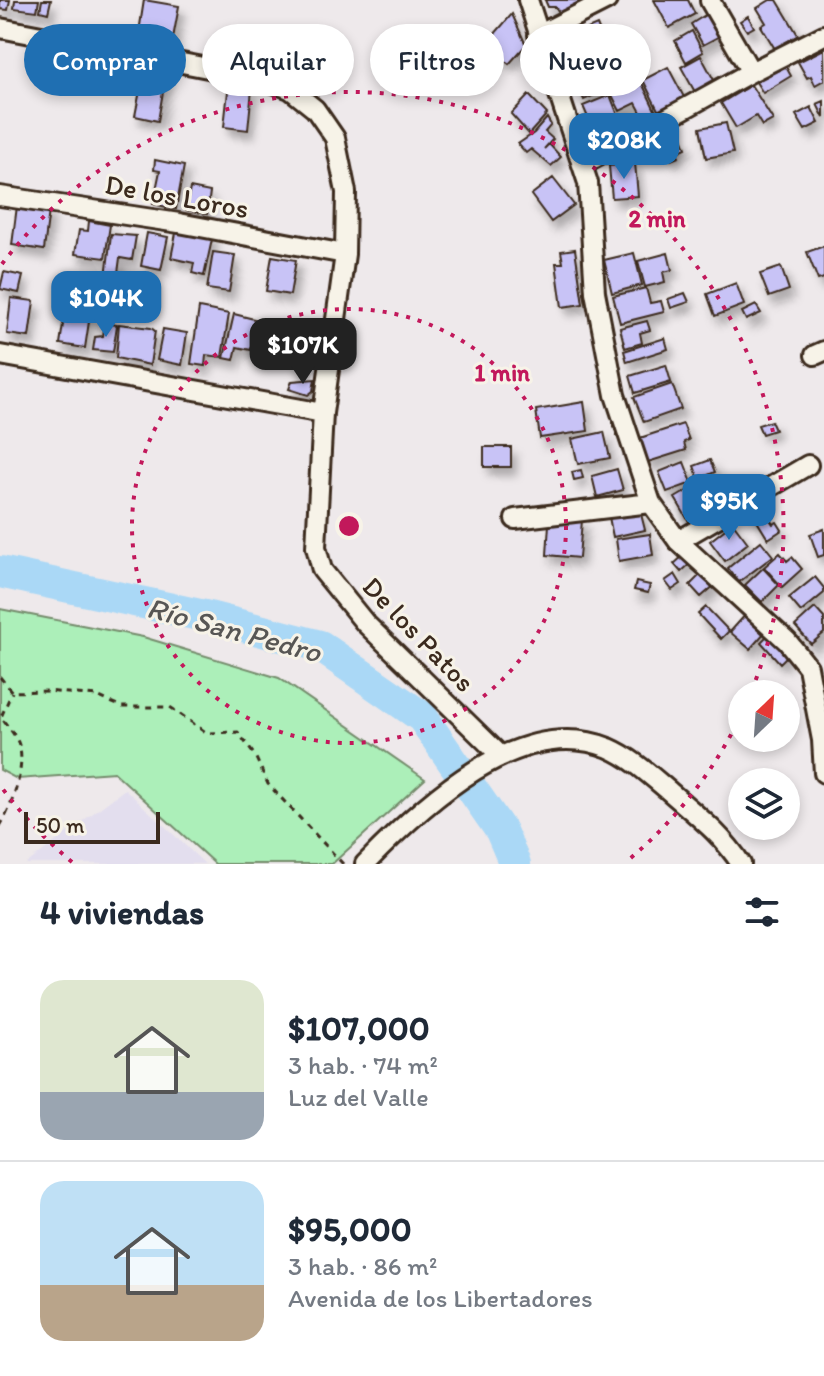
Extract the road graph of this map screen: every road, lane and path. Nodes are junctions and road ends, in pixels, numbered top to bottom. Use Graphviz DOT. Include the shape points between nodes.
graph roads {
  1 [pos="528,0"];
  2 [pos="607,0"];
  3 [pos="710,1"];
  4 [pos="535,24"];
  5 [pos="560,24"];
  6 [pos="0,28"];
  7 [pos="824,35"];
  8 [pos="751,72"];
  9 [pos="560,96"];
  10 [pos="584,164"];
  11 [pos="0,196"];
  12 [pos="345,254"];
  13 [pos="0,355"];
  14 [pos="323,413"];
  15 [pos="808,465"];
  16 [pos="651,503"];
  17 [pos="515,519"];
  18 [pos="678,541"];
  19 [pos="0,677"];
  20 [pos="12,692"];
  21 [pos="501,756"];
  22 [pos="824,773"];
  23 [pos="0,826"];
  24 [pos="343,864"];
  25 [pos="365,864"];
  26 [pos="741,864"];
  1 -- 4 [label="street"];
  2 -- 5 [label="street"];
  3 -- 8 [label="street"];
  6 -- 12 [label="street, De los Patos" via="260,78 290,89 315,109 335,138 346,192"];
  7 -- 8 [label="street"];
  8 -- 10 [label="street"];
  9 -- 10 [label="street"];
  10 -- 16 [label="street" via="595,292 615,395"];
  11 -- 12 [label="street, De los Loros"];
  12 -- 14 [label="street, De los Patos"];
  13 -- 14 [label="street"];
  14 -- 21 [label="street, De los Patos" via="316,547 322,570 365,623"];
  15 -- 18 [label="street"];
  16 -- 17 [label="street"];
  16 -- 18 [label="street"];
  18 -- 22 [label="street" via="787,641 808,667"];
  19 -- 20 [label="path"];
  20 -- 23 [label="path" via="1,717 19,742 21,757 12,807"];
  20 -- 24 [label="path" via="97,696 122,707 170,707 207,733 238,732 268,784"];
  21 -- 25 [label="street" via="421,809"];
  21 -- 26 [label="street" via="553,739 609,748 639,765 726,840"];
}
